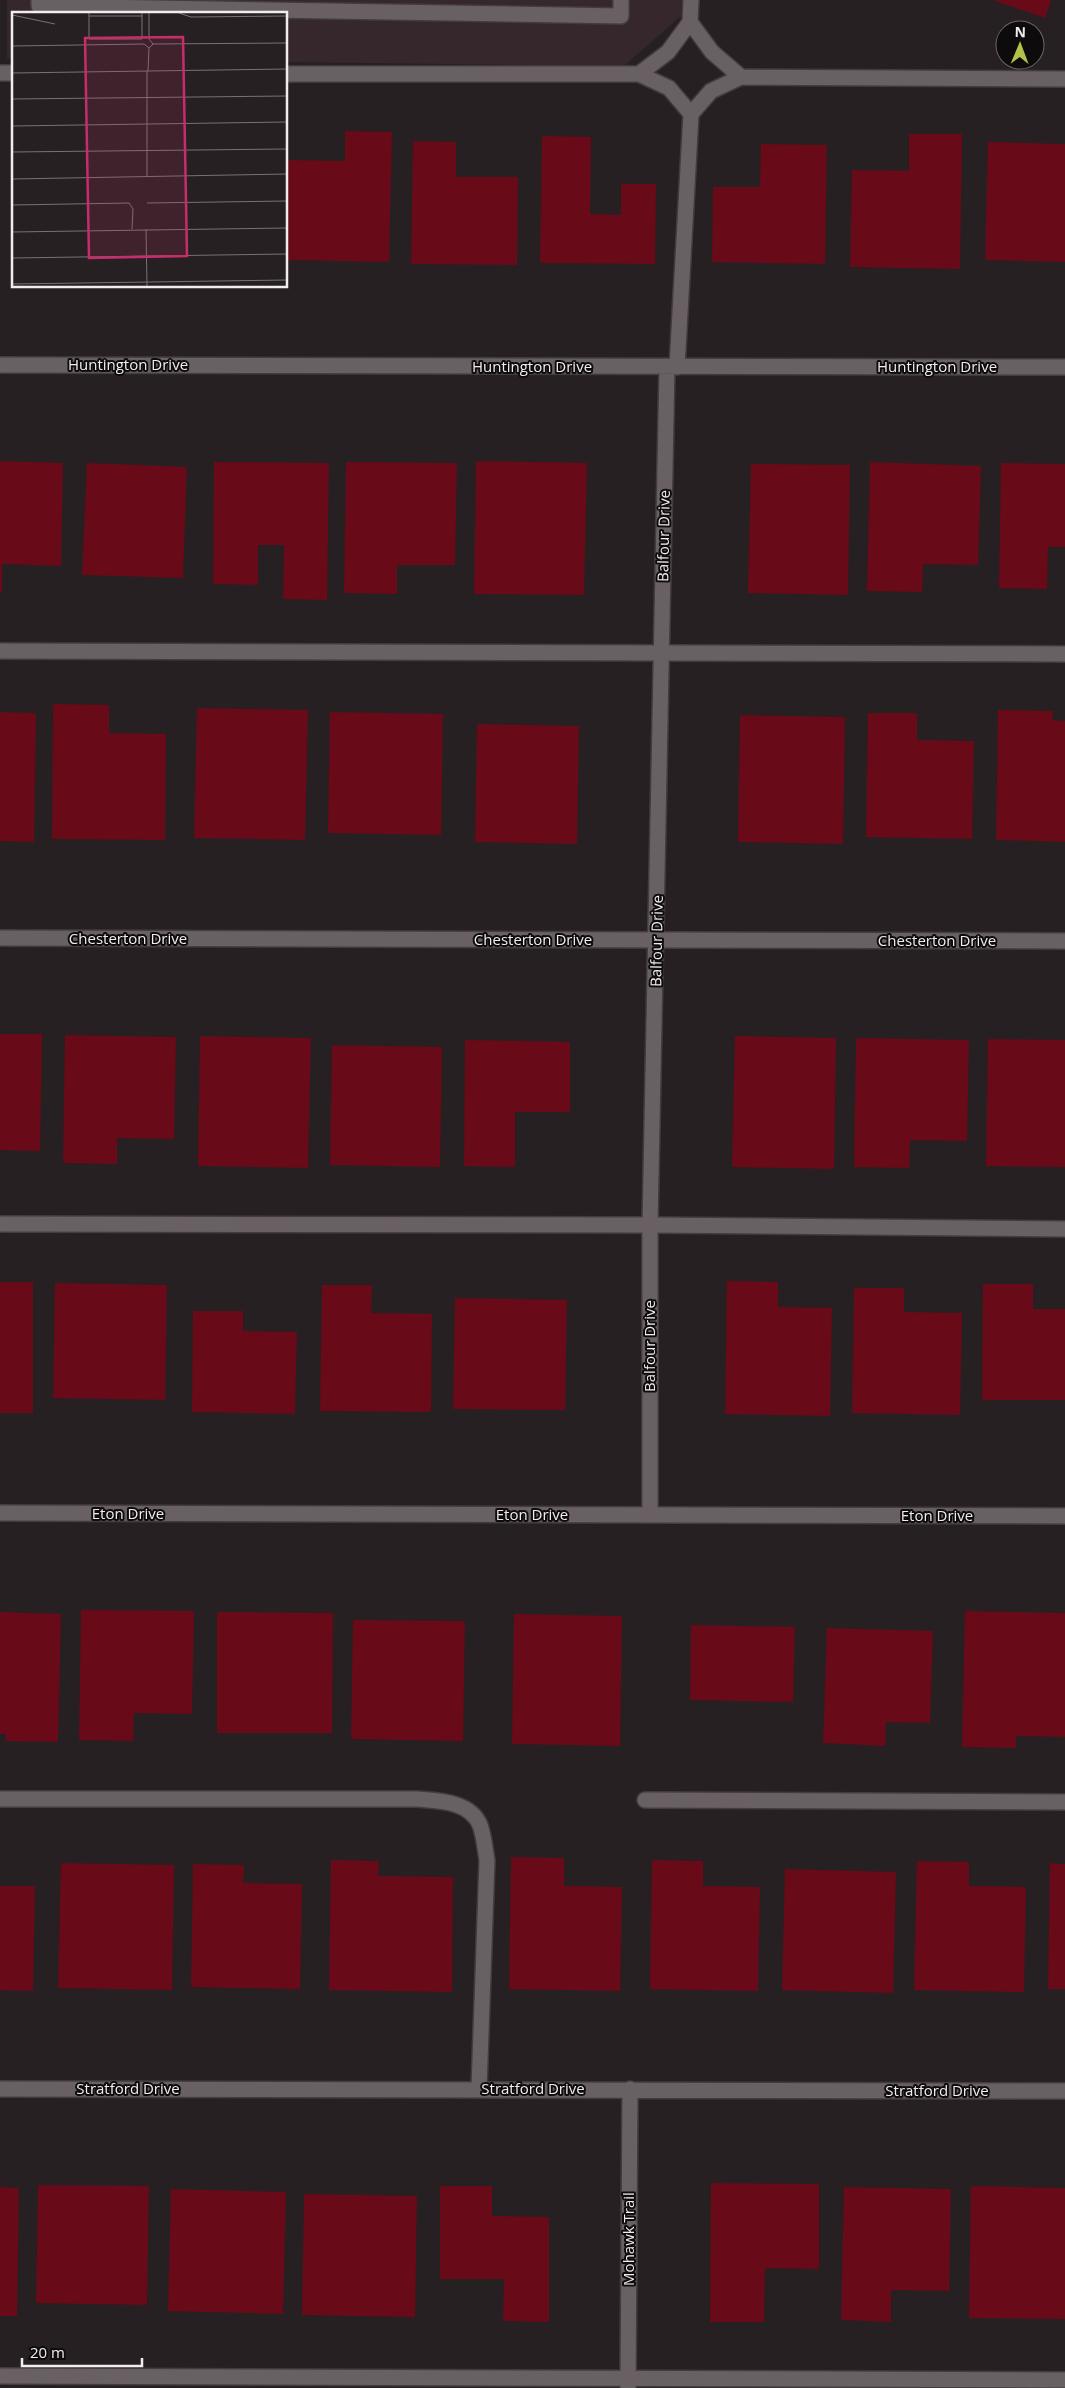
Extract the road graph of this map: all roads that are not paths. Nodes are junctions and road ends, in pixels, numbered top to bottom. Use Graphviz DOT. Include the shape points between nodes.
graph roads {
  1 [pos="39,0"];
  2 [pos="621,0"];
  3 [pos="691,0"];
  4 [pos="690,22"];
  5 [pos="288,74"];
  6 [pos="639,74"];
  7 [pos="741,78"];
  8 [pos="1065,79"];
  9 [pos="691,114"];
  10 [pos="0,365"];
  11 [pos="672,367"];
  12 [pos="1065,367"];
  13 [pos="0,651"];
  14 [pos="662,653"];
  15 [pos="1065,654"];
  16 [pos="0,938"];
  17 [pos="657,940"];
  18 [pos="1065,941"];
  19 [pos="0,1224"];
  20 [pos="650,1225"];
  21 [pos="1065,1229"];
  22 [pos="0,1513"];
  23 [pos="650,1515"];
  24 [pos="1065,1516"];
  25 [pos="0,1799"];
  26 [pos="644,1800"];
  27 [pos="1065,1802"];
  28 [pos="0,2089"];
  29 [pos="479,2089"];
  30 [pos="630,2089"];
  31 [pos="1065,2091"];
  32 [pos="0,2376"];
  33 [pos="1065,2380"];
  34 [pos="628,2382"];
  1 -- 2 [label="street" via="39,6 621,16"];
  3 -- 4 [label="street"];
  4 -- 6 [label="street" via="668,52"];
  4 -- 7 [label="street" via="712,52"];
  5 -- 6 [label="street"];
  6 -- 9 [label="street" via="669,88"];
  7 -- 8 [label="street"];
  7 -- 9 [label="street" via="711,91"];
  9 -- 11 [label="street, Balfour Drive"];
  10 -- 11 [label="street, Huntington Drive"];
  11 -- 12 [label="street, Huntington Drive"];
  11 -- 14 [label="street, Balfour Drive"];
  13 -- 14 [label="street"];
  14 -- 15 [label="street"];
  14 -- 17 [label="street, Balfour Drive"];
  16 -- 17 [label="street, Chesterton Drive"];
  17 -- 18 [label="street, Chesterton Drive"];
  17 -- 20 [label="street, Balfour Drive"];
  19 -- 20 [label="street"];
  20 -- 21 [label="street"];
  20 -- 23 [label="street, Balfour Drive"];
  22 -- 23 [label="street, Eton Drive"];
  23 -- 24 [label="street, Eton Drive"];
  25 -- 29 [label="street" via="417,1799 452,1802 471,1812 480,1824 487,1860"];
  26 -- 27 [label="street"];
  28 -- 29 [label="street, Stratford Drive"];
  29 -- 30 [label="street, Stratford Drive"];
  30 -- 31 [label="street, Stratford Drive"];
  30 -- 34 [label="street, Mohawk Trail"];
  32 -- 34 [label="street"];
  33 -- 34 [label="street"];
}
